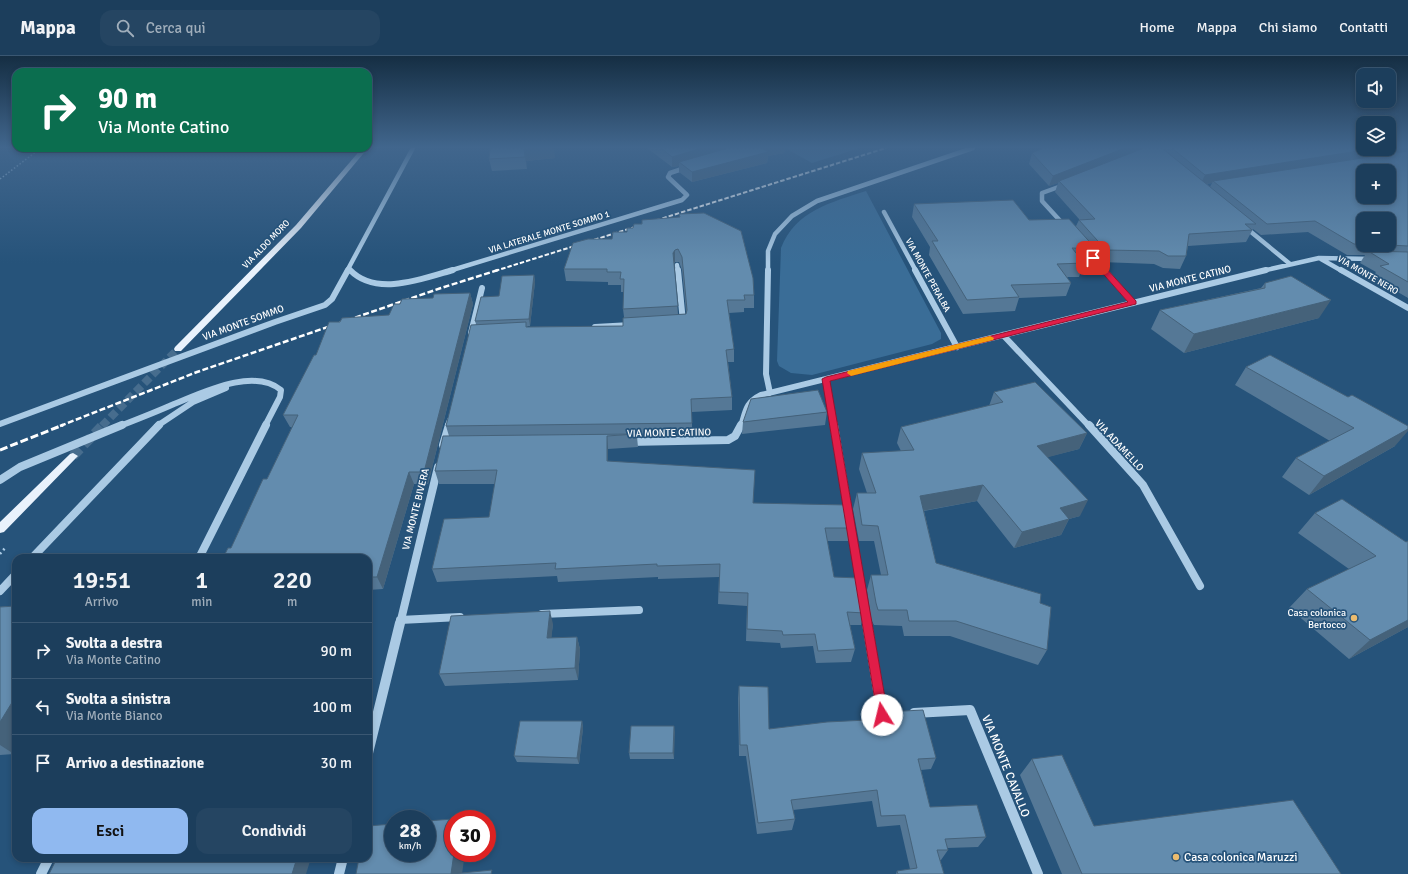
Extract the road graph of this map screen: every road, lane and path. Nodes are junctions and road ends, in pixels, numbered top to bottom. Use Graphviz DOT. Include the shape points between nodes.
graph roads {
  1 [pos="334,186"];
  2 [pos="393,186"];
  3 [pos="678,186"];
  4 [pos="861,186"];
  5 [pos="1059,186"];
  6 [pos="884,212"];
  7 [pos="1242,224"];
  8 [pos="1068,229"];
  9 [pos="1083,246"];
  10 [pos="1319,258"];
  11 [pos="1378,259"];
  12 [pos="1290,264"];
  13 [pos="677,265"];
  14 [pos="349,269"];
  15 [pos="482,288"];
  16 [pos="1133,303"];
  17 [pos="1408,308"];
  18 [pos="675,323"];
  19 [pos="636,325"];
  20 [pos="589,327"];
  21 [pos="473,335"];
  22 [pos="1003,335"];
  23 [pos="957,347"];
  24 [pos="178,349"];
  25 [pos="826,379"];
  26 [pos="243,381"];
  27 [pos="770,393"];
  28 [pos="451,414"];
  29 [pos="0,424"];
  30 [pos="617,442"];
  31 [pos="73,456"];
  32 [pos="0,480"];
  33 [pos="0,529"];
  34 [pos="36,554"];
  35 [pos="202,554"];
  36 [pos="12,578"];
  37 [pos="1200,586"];
  38 [pos="0,591"];
  39 [pos="639,610"];
  40 [pos="535,614"];
  41 [pos="472,617"];
  42 [pos="400,620"];
  43 [pos="372,737"];
  44 [pos="47,862"];
  45 [pos="342,862"];
  46 [pos="41,874"];
  47 [pos="339,874"];
  48 [pos="1038,874"];
  1 -- 24 [label="main road, VIA ALDO MORO" via="274,252"];
  2 -- 14 [label="street, VIA MONTE SOMMO"];
  3 -- 14 [label="street, VIA LATERALE MONTE SOMMO 1" via="687,195 682,200 427,277 381,284 360,278"];
  4 -- 27 [label="street" via="817,201 792,216 782,225 770,244 766,374"];
  5 -- 8 [label="street" via="1042,193 1042,201"];
  6 -- 23 [label="street, VIA MONTE PERALBA"];
  7 -- 12 [label="street"];
  9 -- 16 [label="street"];
  10 -- 11 [label="street, VIA MONTE CATINO"];
  10 -- 12 [label="street, VIA MONTE CATINO"];
  10 -- 17 [label="street, VIA MONTE NERO"];
  12 -- 16 [label="street, VIA MONTE CATINO"];
  13 -- 18 [label="street" via="683,322"];
  14 -- 29 [label="street, VIA MONTE SOMMO" via="332,299 325,305"];
  15 -- 21 [label="street"];
  16 -- 22 [label="street, VIA MONTE CATINO"];
  19 -- 20 [label="street"];
  22 -- 23 [label="street, VIA MONTE CATINO"];
  22 -- 37 [label="street, VIA ADAMELLO" via="1142,484"];
  23 -- 25 [label="street, VIA MONTE CATINO"];
  25 -- 27 [label="street, VIA MONTE CATINO"];
  25 -- 48 [label="street, VIA MONTE CAVALLO" via="882,715 970,710"];
  26 -- 32 [label="street" via="216,387 173,404 20,467"];
  26 -- 34 [label="street" via="192,402 156,427"];
  26 -- 35 [label="street" via="277,385 281,390 280,397"];
  27 -- 30 [label="street, VIA MONTE CATINO" via="758,396 748,404 740,432 728,440"];
  28 -- 42 [label="street, VIA MONTE BIVERA"];
  31 -- 33 [label="main road"];
  36 -- 38 [label="street"];
  39 -- 40 [label="street"];
  41 -- 42 [label="street"];
  42 -- 43 [label="street, VIA MONTE BIVERA"];
  44 -- 46 [label="street"];
  45 -- 47 [label="street"];
}
